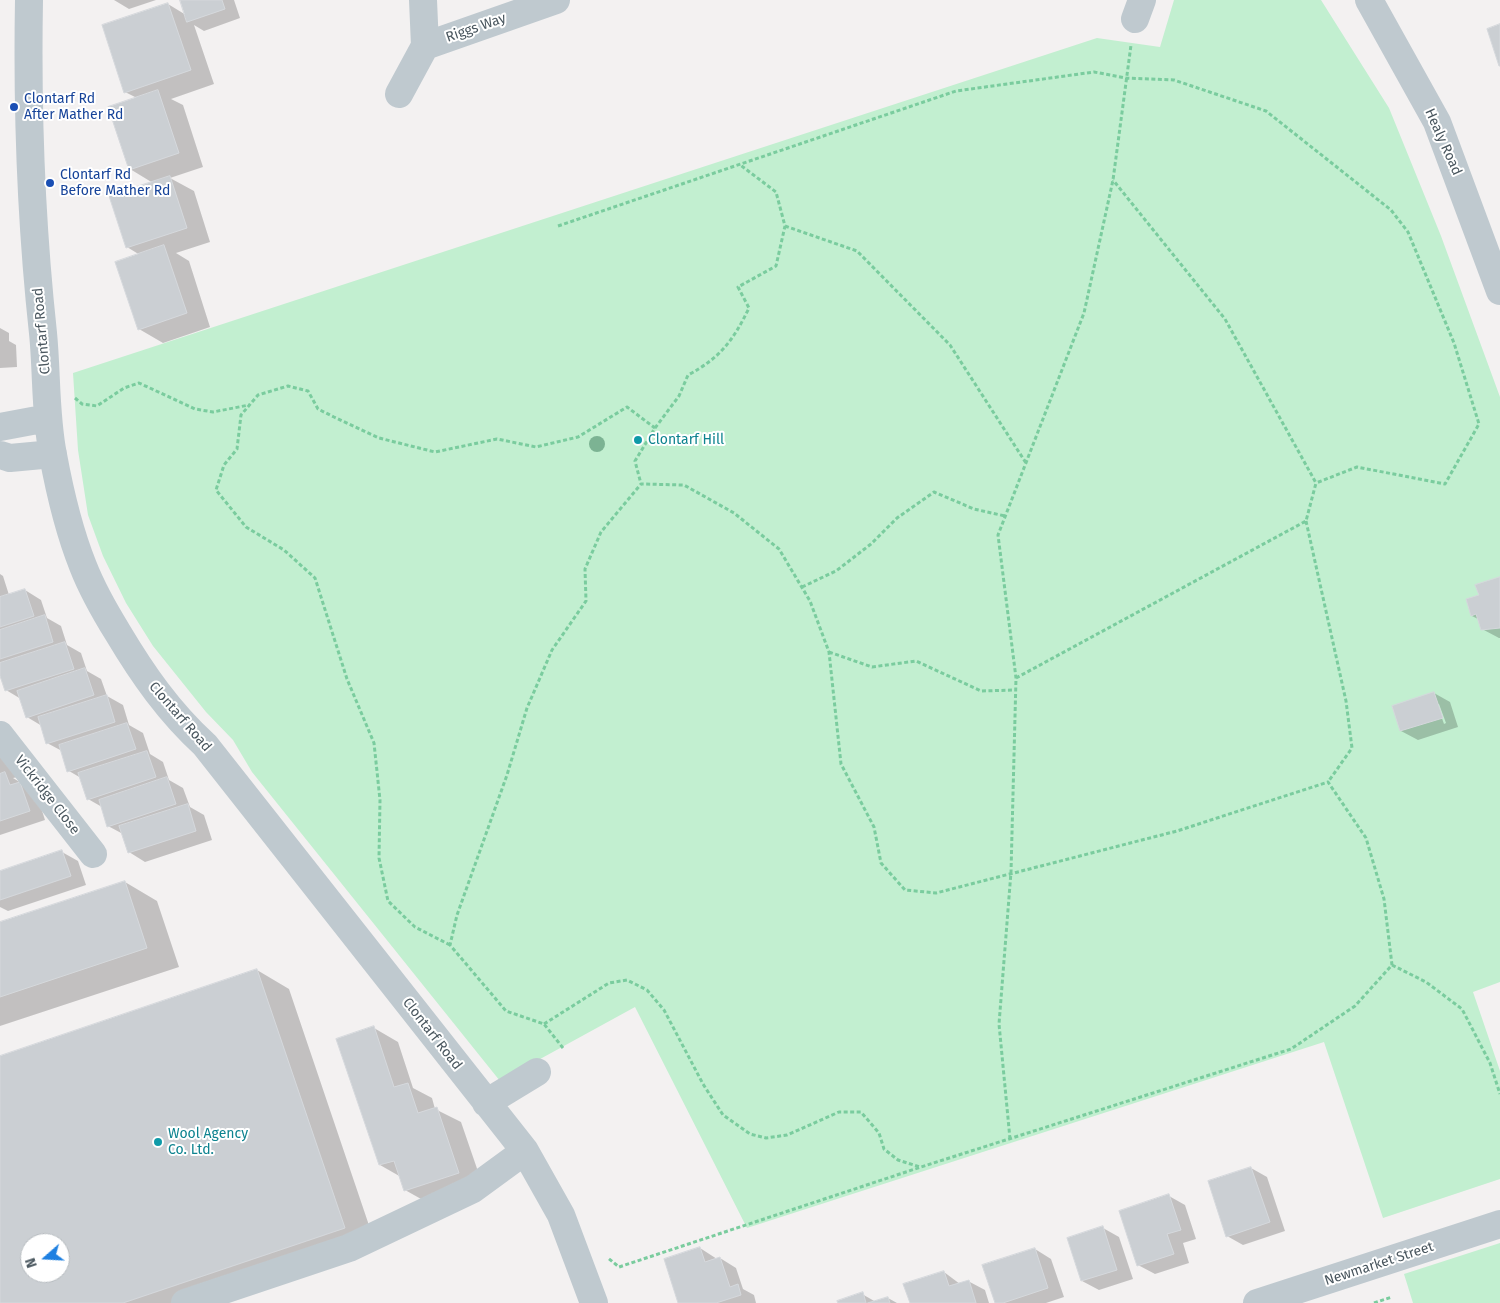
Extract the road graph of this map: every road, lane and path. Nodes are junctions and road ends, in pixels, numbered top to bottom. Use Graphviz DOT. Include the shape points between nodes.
graph roads {
  1 [pos="29,0"];
  2 [pos="423,0"];
  3 [pos="556,0"];
  4 [pos="1369,0"];
  5 [pos="1138,9"];
  6 [pos="425,46"];
  7 [pos="1126,78"];
  8 [pos="399,94"];
  9 [pos="739,164"];
  10 [pos="1113,180"];
  11 [pos="558,226"];
  12 [pos="785,226"];
  13 [pos="1500,291"];
  14 [pos="74,397"];
  15 [pos="250,404"];
  16 [pos="48,418"];
  17 [pos="0,427"];
  18 [pos="655,428"];
  19 [pos="53,454"];
  20 [pos="0,455"];
  21 [pos="1026,463"];
  22 [pos="641,484"];
  23 [pos="1316,484"];
  24 [pos="1005,516"];
  25 [pos="1306,520"];
  26 [pos="802,587"];
  27 [pos="829,652"];
  28 [pos="1016,678"];
  29 [pos="1015,690"];
  30 [pos="0,735"];
  31 [pos="1328,782"];
  32 [pos="93,854"];
  33 [pos="1011,872"];
  34 [pos="450,945"];
  35 [pos="1392,965"];
  36 [pos="544,1024"];
  37 [pos="563,1048"];
  38 [pos="537,1072"];
  39 [pos="1500,1094"];
  40 [pos="486,1103"];
  41 [pos="1010,1139"];
  42 [pos="525,1151"];
  43 [pos="921,1167"];
  44 [pos="1500,1224"];
  45 [pos="608,1258"];
  46 [pos="1392,1297"];
  47 [pos="185,1303"];
  48 [pos="594,1303"];
  49 [pos="1257,1303"];
  50 [pos="1374,1303"];
  1 -- 16 [label="street, Clontarf Road" via="27,82"];
  2 -- 6 [label="street"];
  3 -- 6 [label="street, Riggs Way"];
  4 -- 13 [label="street, Healy Road" via="1437,122"];
  5 -- 7 [label="path"];
  6 -- 8 [label="street"];
  7 -- 9 [label="path" via="1094,72 956,91"];
  7 -- 10 [label="path"];
  7 -- 23 [label="path" via="1174,80 1266,111 1391,210 1408,232 1454,343 1479,424 1445,484 1357,467"];
  9 -- 11 [label="path"];
  9 -- 12 [label="path" via="776,192"];
  10 -- 21 [label="path" via="1084,313"];
  10 -- 23 [label="path" via="1225,319"];
  12 -- 18 [label="path" via="776,266 738,287 749,308 737,332 710,364 688,375 679,396"];
  12 -- 21 [label="path" via="857,251 950,345"];
  14 -- 15 [label="path" via="82,404 96,406 124,388 139,383 213,412"];
  15 -- 18 [label="path" via="258,395 288,386 308,391 318,408 379,438 435,452 497,439 536,447 578,437 627,408"];
  15 -- 34 [label="path" via="241,415 237,448 224,464 216,490 246,527 284,550 315,578 346,679 374,743 380,800 379,858 388,901 415,927"];
  16 -- 17 [label="street"];
  16 -- 19 [label="street, Clontarf Road"];
  18 -- 22 [label="path" via="635,461"];
  19 -- 20 [label="street" via="10,458"];
  19 -- 40 [label="street, Clontarf Road" via="69,525 83,568 136,663 160,698 205,745"];
  21 -- 24 [label="path"];
  22 -- 26 [label="path" via="684,485 734,513 779,549"];
  22 -- 34 [label="path" via="601,532 585,569 586,601 552,650 527,708 507,776 457,915"];
  23 -- 25 [label="path"];
  24 -- 26 [label="path" via="974,509 934,492 897,518 871,544 836,571"];
  24 -- 28 [label="path" via="998,535"];
  25 -- 28 [label="path"];
  25 -- 31 [label="path" via="1346,701 1352,748"];
  26 -- 27 [label="path"];
  27 -- 29 [label="path" via="872,667 916,661 981,691"];
  27 -- 33 [label="path" via="841,764 874,827 881,863 905,890 936,893"];
  28 -- 29 [label="path"];
  29 -- 33 [label="path"];
  30 -- 32 [label="street, Vickridge Close"];
  31 -- 33 [label="path" via="1177,831"];
  31 -- 35 [label="path" via="1366,838 1384,899"];
  33 -- 41 [label="path" via="999,1024"];
  34 -- 36 [label="path" via="506,1011"];
  35 -- 39 [label="path" via="1426,982 1462,1009 1490,1063"];
  35 -- 41 [label="path" via="1355,1006 1290,1049"];
  36 -- 37 [label="path"];
  36 -- 43 [label="path" via="608,983 627,980 647,990 664,1010 723,1116 750,1134 766,1138 787,1134 839,1112 861,1112 879,1133 884,1149 898,1160"];
  38 -- 40 [label="street"];
  40 -- 42 [label="street, Clontarf Road"];
  41 -- 43 [label="path"];
  42 -- 47 [label="street" via="473,1189 349,1248"];
  42 -- 48 [label="street, Clontarf Road" via="561,1215"];
  43 -- 45 [label="path" via="619,1267"];
  44 -- 49 [label="street, Newmarket Street"];
  46 -- 50 [label="path"];
}
